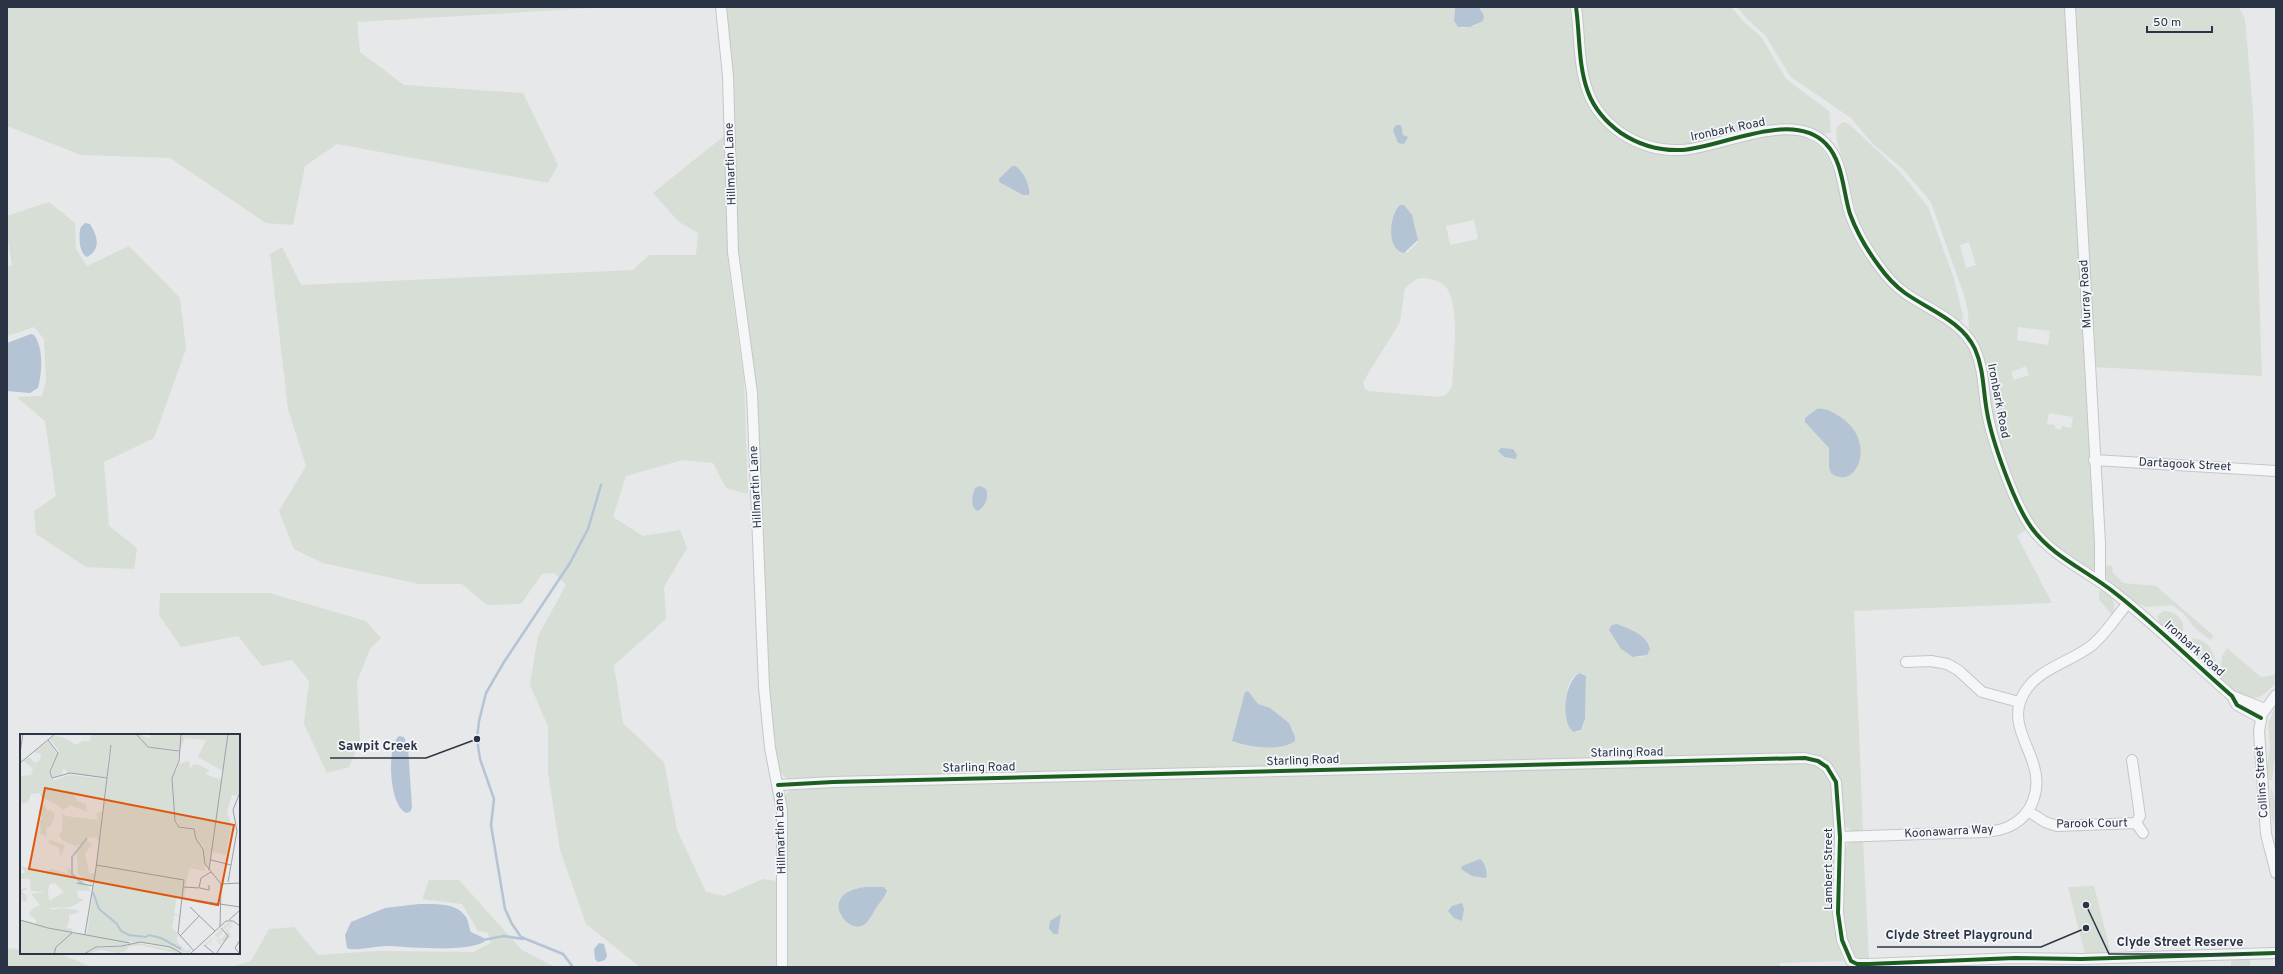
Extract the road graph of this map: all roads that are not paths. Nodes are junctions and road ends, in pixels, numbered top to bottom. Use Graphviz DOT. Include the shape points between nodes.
graph roads {
  1 [pos="722,7"];
  2 [pos="1576,7"];
  3 [pos="2070,7"];
  4 [pos="2094,460"];
  5 [pos="2276,471"];
  6 [pos="2100,580"];
  7 [pos="2128,603"];
  8 [pos="1906,662"];
  9 [pos="2276,695"];
  10 [pos="2019,702"];
  11 [pos="2263,714"];
  12 [pos="2132,760"];
  13 [pos="1827,767"];
  14 [pos="778,785"];
  15 [pos="2028,810"];
  16 [pos="2136,823"];
  17 [pos="2143,833"];
  18 [pos="1840,837"];
  19 [pos="2276,873"];
  20 [pos="2276,953"];
  21 [pos="1856,965"];
  22 [pos="782,967"];
  1 -- 14 [label="street, Hillmartin Lane" via="728,76 733,252 752,393 764,687 770,748"];
  2 -- 6 [label="street, Ironbark Road" via="1582,70 1589,94 1601,115 1627,137 1653,147 1679,150 1787,129 1810,133 1825,142 1837,163 1854,224 1874,259 1887,277 1903,292 1962,331 1975,350 1981,368 1992,434 2028,523 2051,548"];
  3 -- 4 [label="street, Murray Road"];
  4 -- 5 [label="street, Dartagook Street"];
  4 -- 6 [label="street, Murray Road"];
  6 -- 7 [label="street, Ironbark Road"];
  7 -- 10 [label="street" via="2095,642 2033,681"];
  7 -- 11 [label="street, Ironbark Road" via="2232,696"];
  8 -- 10 [label="street" via="1931,661 1947,664 1958,670 1982,692"];
  9 -- 11 [label="street"];
  10 -- 15 [label="street, Koonawarra Way" via="2019,727 2037,777 2035,798"];
  11 -- 19 [label="street, Collins Street" via="2260,746 2266,828"];
  12 -- 16 [label="street, Parook Court" via="2140,816"];
  13 -- 14 [label="street, Starling Road" via="1813,759 1798,758"];
  13 -- 18 [label="street, Lambert Street" via="1835,778 1838,792"];
  14 -- 22 [label="street, Hillmartin Lane" via="782,832"];
  15 -- 16 [label="street, Parook Court" via="2045,822 2057,826"];
  15 -- 18 [label="street, Koonawarra Way" via="2016,823 1991,831"];
  16 -- 17 [label="street, Parook Court"];
  18 -- 21 [label="street, Lambert Street" via="1840,931 1846,954"];
  20 -- 21 [label="street" via="2081,959 2015,958"];
}
